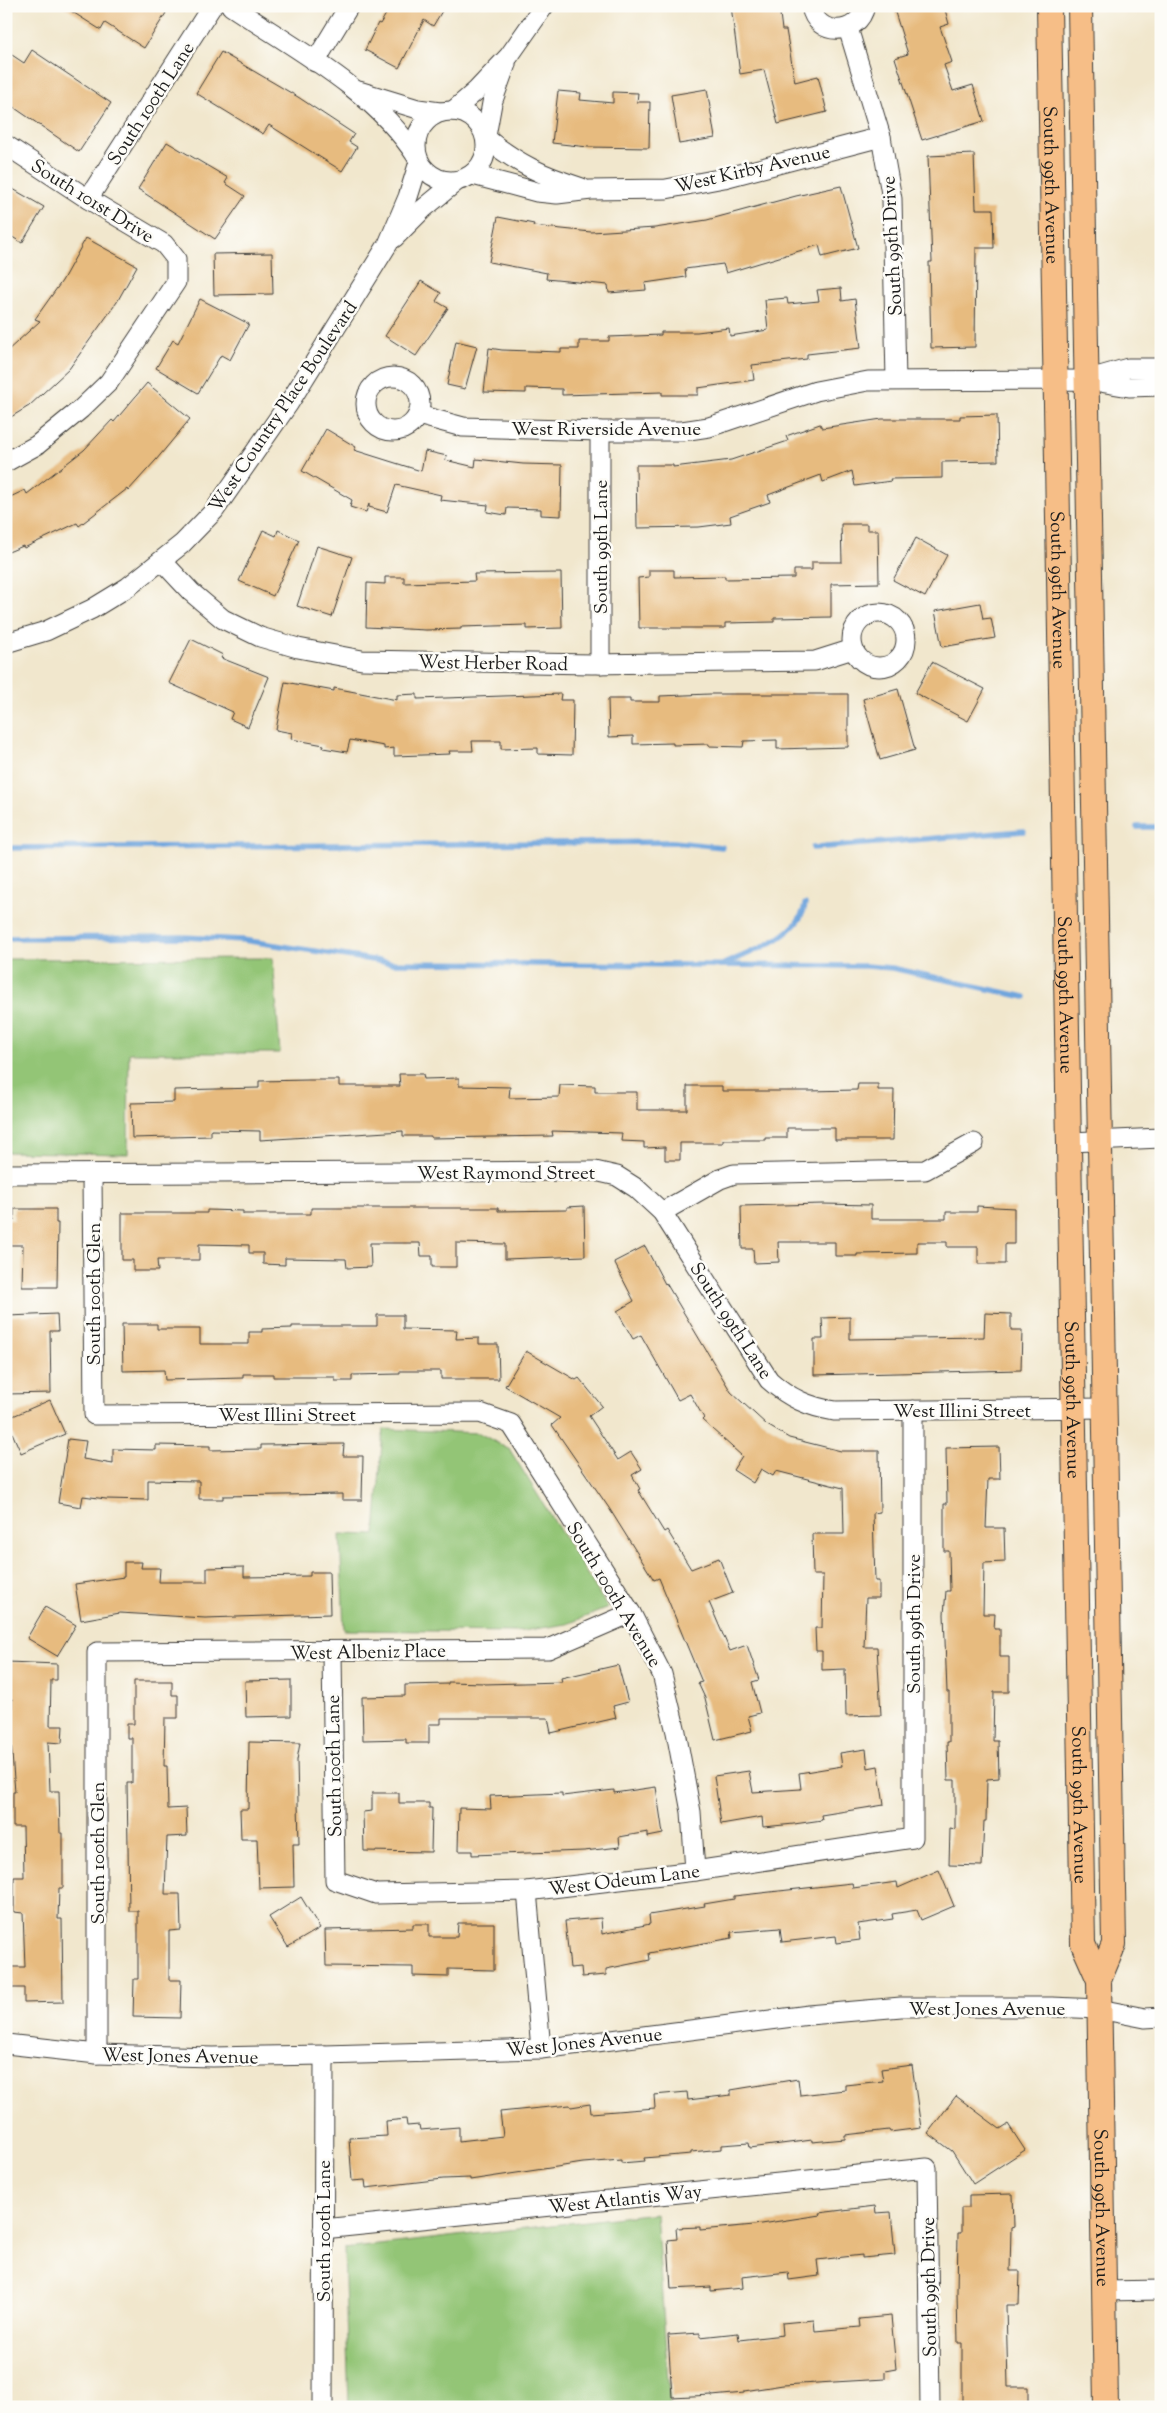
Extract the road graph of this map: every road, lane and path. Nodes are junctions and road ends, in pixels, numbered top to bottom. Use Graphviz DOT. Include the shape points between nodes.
graph roads {
  1 [pos="212,6"];
  2 [pos="231,6"];
  3 [pos="348,6"];
  4 [pos="544,6"];
  5 [pos="811,6"];
  6 [pos="865,6"];
  7 [pos="1049,6"];
  8 [pos="1080,6"];
  9 [pos="848,28"];
  10 [pos="509,56"];
  11 [pos="315,62"];
  12 [pos="359,91"];
  13 [pos="447,112"];
  14 [pos="486,137"];
  15 [pos="881,137"];
  16 [pos="6,145"];
  17 [pos="418,160"];
  18 [pos="465,178"];
  19 [pos="591,190"];
  20 [pos="88,199"];
  21 [pos="388,244"];
  22 [pos="1161,368"];
  23 [pos="896,380"];
  24 [pos="1056,380"];
  25 [pos="1088,380"];
  26 [pos="1161,386"];
  27 [pos="418,416"];
  28 [pos="600,431"];
  29 [pos="6,462"];
  30 [pos="162,561"];
  31 [pos="6,643"];
  32 [pos="852,649"];
  33 [pos="600,664"];
  34 [pos="1161,1138"];
  35 [pos="1100,1141"];
  36 [pos="1070,1142"];
  37 [pos="974,1143"];
  38 [pos="6,1174"];
  39 [pos="92,1174"];
  40 [pos="662,1212"];
  41 [pos="819,1408"];
  42 [pos="1105,1408"];
  43 [pos="1074,1409"];
  44 [pos="913,1410"];
  45 [pos="480,1413"];
  46 [pos="94,1415"];
  47 [pos="631,1613"];
  48 [pos="97,1652"];
  49 [pos="332,1652"];
  50 [pos="913,1838"];
  51 [pos="695,1871"];
  52 [pos="335,1880"];
  53 [pos="527,1891"];
  54 [pos="1099,1980"];
  55 [pos="1099,2010"];
  56 [pos="1161,2017"];
  57 [pos="6,2044"];
  58 [pos="541,2049"];
  59 [pos="97,2054"];
  60 [pos="324,2055"];
  61 [pos="927,2168"];
  62 [pos="323,2229"];
  63 [pos="1161,2290"];
  64 [pos="1104,2291"];
  65 [pos="930,2406"];
  66 [pos="323,2407"];
  67 [pos="926,2407"];
  68 [pos="1106,2407"];
  1 -- 20 [label="street, South 100th Lane"];
  2 -- 11 [label="street"];
  3 -- 11 [label="street"];
  4 -- 10 [label="street, West Country Place Boulevard"];
  5 -- 9 [label="street" via="822,25 839,30"];
  6 -- 9 [label="street" via="862,16"];
  7 -- 24 [label="main road, South 99th Avenue"];
  8 -- 25 [label="main road, South 99th Avenue"];
  9 -- 15 [label="street, South 99th Drive"];
  10 -- 13 [label="street, West Country Place Boulevard" via="476,91"];
  10 -- 14 [label="street, West Country Place Boulevard" via="495,95"];
  11 -- 12 [label="street"];
  12 -- 13 [label="street" via="418,109"];
  12 -- 17 [label="street" via="408,142"];
  13 -- 14 [label="street" via="464,113 474,118"];
  13 -- 17 [label="street, West Country Place Boulevard" via="423,125 415,146"];
  14 -- 18 [label="street, West Country Place Boulevard" via="485,158"];
  14 -- 19 [label="street, West Kirby Avenue" via="501,151 537,173"];
  15 -- 19 [label="street, West Kirby Avenue" via="691,185"];
  15 -- 23 [label="street, South 99th Drive" via="892,199"];
  16 -- 20 [label="street, South 101st Drive"];
  17 -- 18 [label="street" via="435,178"];
  17 -- 21 [label="street, West Country Place Boulevard" via="408,197"];
  18 -- 19 [label="street, West Kirby Avenue" via="557,194"];
  18 -- 21 [label="street, West Country Place Boulevard" via="423,209"];
  20 -- 29 [label="street, South 101st Drive" via="164,244 176,259 176,282 109,382 36,445"];
  21 -- 30 [label="street, West Country Place Boulevard" via="289,403 234,484 198,528"];
  22 -- 25 [label="street, West Riverside Avenue" via="1128,368"];
  23 -- 24 [label="street, West Riverside Avenue"];
  23 -- 28 [label="street, West Riverside Avenue" via="868,381 816,391 709,427 682,431"];
  24 -- 25 [label="street, West Riverside Avenue"];
  24 -- 36 [label="main road, South 99th Avenue"];
  25 -- 26 [label="street, West Riverside Avenue" via="1129,387"];
  25 -- 35 [label="main road, South 99th Avenue"];
  27 -- 28 [label="street, West Riverside Avenue" via="463,427"];
  28 -- 33 [label="street, South 99th Lane"];
  30 -- 31 [label="street, West Country Place Boulevard" via="92,609 46,631"];
  30 -- 33 [label="street, West Herber Road" via="223,619 260,637 298,648 362,660"];
  32 -- 33 [label="street, West Herber Road" via="815,661"];
  34 -- 35 [label="street"];
  35 -- 36 [label="street"];
  35 -- 42 [label="main road, South 99th Avenue"];
  36 -- 43 [label="main road, South 99th Avenue"];
  37 -- 40 [label="street" via="926,1170 734,1174"];
  38 -- 39 [label="street, West Raymond Street"];
  39 -- 40 [label="street, West Raymond Street" via="595,1171 617,1176"];
  39 -- 46 [label="street, South 100th Glen"];
  40 -- 41 [label="street, South 99th Lane" via="769,1380 789,1396"];
  41 -- 44 [label="street, West Illini Street" via="835,1411"];
  42 -- 43 [label="street, West Illini Street"];
  42 -- 54 [label="main road, South 99th Avenue" via="1114,1944"];
  43 -- 44 [label="street, West Illini Street"];
  43 -- 54 [label="main road, South 99th Avenue" via="1083,1944"];
  44 -- 50 [label="street, South 99th Drive"];
  45 -- 46 [label="street, West Illini Street"];
  45 -- 47 [label="street, South 100th Avenue" via="511,1424"];
  47 -- 49 [label="street, West Albeniz Place" via="548,1649"];
  47 -- 51 [label="street, South 100th Avenue" via="662,1674 691,1812"];
  48 -- 49 [label="street, West Albeniz Place"];
  48 -- 59 [label="street, South 100th Glen"];
  49 -- 52 [label="street, South 100th Lane"];
  50 -- 51 [label="street, West Odeum Lane"];
  51 -- 53 [label="street, West Odeum Lane"];
  52 -- 53 [label="street, West Odeum Lane" via="376,1894"];
  53 -- 58 [label="street"];
  54 -- 55 [label="main road, South 99th Avenue"];
  55 -- 56 [label="street, West Jones Avenue" via="1146,2018"];
  55 -- 58 [label="street, West Jones Avenue" via="901,2007 857,2010"];
  55 -- 64 [label="main road, South 99th Avenue"];
  57 -- 59 [label="street, West Jones Avenue"];
  58 -- 60 [label="street, West Jones Avenue"];
  59 -- 60 [label="street, West Jones Avenue"];
  60 -- 62 [label="street, South 100th Lane"];
  61 -- 62 [label="street, West Atlantis Way"];
  61 -- 65 [label="street, South 99th Drive"];
  62 -- 66 [label="street, South 100th Lane"];
  63 -- 64 [label="street"];
  64 -- 68 [label="main road, South 99th Avenue"];
  65 -- 67 [label="street"];
}
